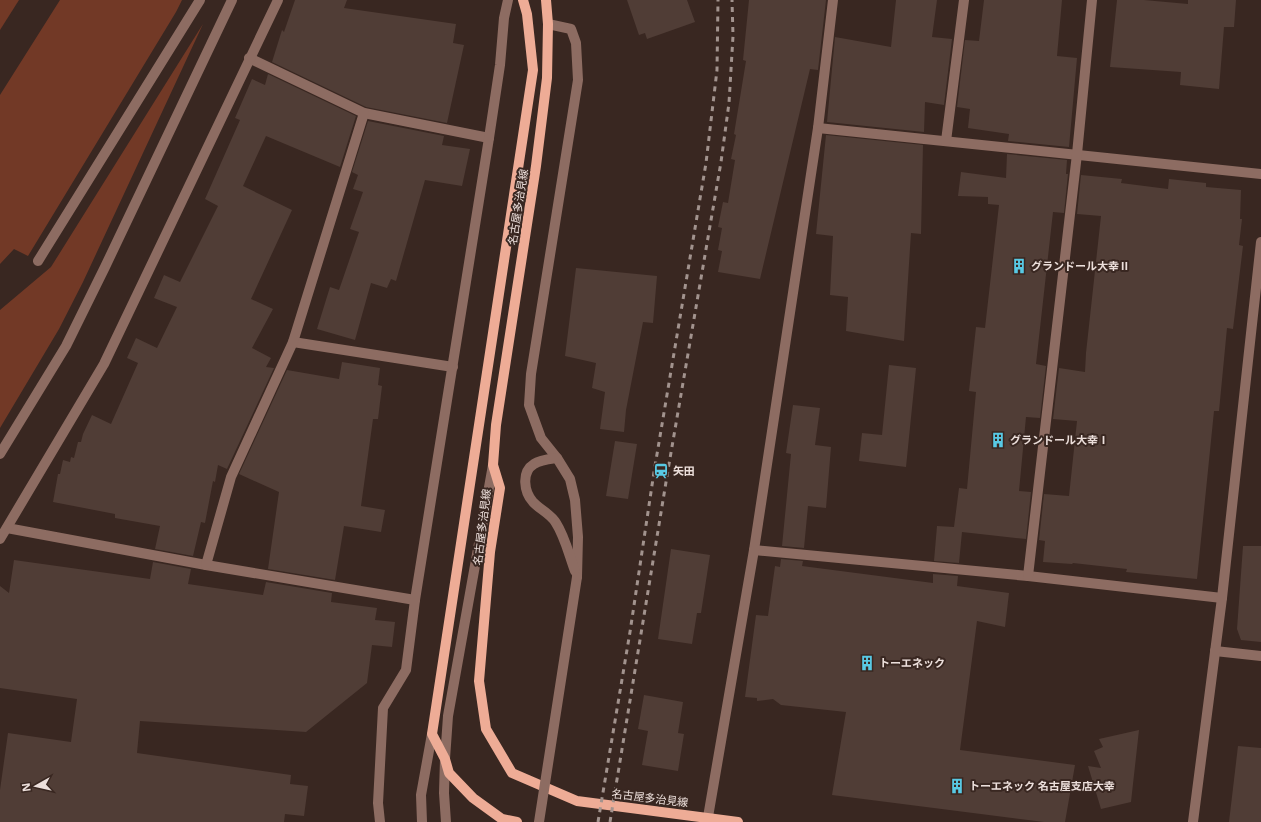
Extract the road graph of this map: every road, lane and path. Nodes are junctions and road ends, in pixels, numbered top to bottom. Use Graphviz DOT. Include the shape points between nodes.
graph roads {
  1 [pos="200,0"];
  2 [pos="232,0"];
  3 [pos="278,0"];
  4 [pos="508,0"];
  5 [pos="523,0"];
  6 [pos="546,0"];
  7 [pos="833,0"];
  8 [pos="964,0"];
  9 [pos="1092,0"];
  10 [pos="548,24"];
  11 [pos="249,58"];
  12 [pos="364,113"];
  13 [pos="818,128"];
  14 [pos="489,138"];
  15 [pos="946,141"];
  16 [pos="1077,154"];
  17 [pos="1261,174"];
  18 [pos="1261,242"];
  19 [pos="38,261"];
  20 [pos="293,342"];
  21 [pos="453,367"];
  22 [pos="0,454"];
  23 [pos="557,458"];
  24 [pos="493,465"];
  25 [pos="7,528"];
  26 [pos="0,538"];
  27 [pos="754,550"];
  28 [pos="206,565"];
  29 [pos="1028,576"];
  30 [pos="577,577"];
  31 [pos="1222,598"];
  32 [pos="415,600"];
  33 [pos="1216,651"];
  34 [pos="1261,656"];
  35 [pos="432,734"];
  36 [pos="445,759"];
  37 [pos="708,817"];
  38 [pos="380,822"];
  39 [pos="422,822"];
  40 [pos="446,822"];
  41 [pos="517,822"];
  42 [pos="539,822"];
  43 [pos="738,822"];
  44 [pos="1193,822"];
  1 -- 19 [label="street"];
  2 -- 22 [label="street" via="66,346"];
  3 -- 11 [label="street"];
  4 -- 14 [label="street"];
  5 -- 35 [label="main road, 名古屋多治見線" via="533,70"];
  6 -- 10 [label="main road, 名古屋多治見線"];
  7 -- 13 [label="street"];
  8 -- 15 [label="street"];
  9 -- 16 [label="street"];
  10 -- 23 [label="street" via="571,29 576,43 578,80 531,374 529,405 541,438"];
  10 -- 24 [label="main road, 名古屋多治見線" via="547,78 496,425"];
  11 -- 12 [label="street"];
  11 -- 25 [label="street" via="104,364"];
  12 -- 14 [label="street"];
  12 -- 20 [label="street"];
  13 -- 15 [label="street"];
  13 -- 27 [label="street"];
  14 -- 21 [label="street"];
  15 -- 16 [label="street"];
  16 -- 17 [label="street"];
  16 -- 29 [label="street"];
  18 -- 31 [label="street"];
  20 -- 21 [label="street"];
  20 -- 28 [label="street" via="231,477"];
  21 -- 32 [label="street"];
  23 -- 30 [label="street" via="570,479 575,500 578,537"];
  23 -- 30 [label="street" via="533,464 526,474 524,487 532,501 555,521"];
  24 -- 36 [label="street" via="448,716"];
  24 -- 37 [label="main road, 名古屋多治見線" via="500,488 490,552 479,682 486,729 512,772 577,800"];
  25 -- 26 [label="street"];
  25 -- 28 [label="street"];
  27 -- 29 [label="street"];
  27 -- 37 [label="street"];
  28 -- 32 [label="street"];
  29 -- 31 [label="street"];
  30 -- 42 [label="street, bridge"];
  31 -- 33 [label="street"];
  32 -- 38 [label="street" via="406,670 383,708 378,803"];
  33 -- 34 [label="street"];
  33 -- 44 [label="street"];
  35 -- 36 [label="main road"];
  35 -- 39 [label="street" via="421,796"];
  36 -- 40 [label="street"];
  36 -- 41 [label="main road" via="450,773 473,798 502,818"];
  37 -- 43 [label="main road, 名古屋多治見線"];
}
